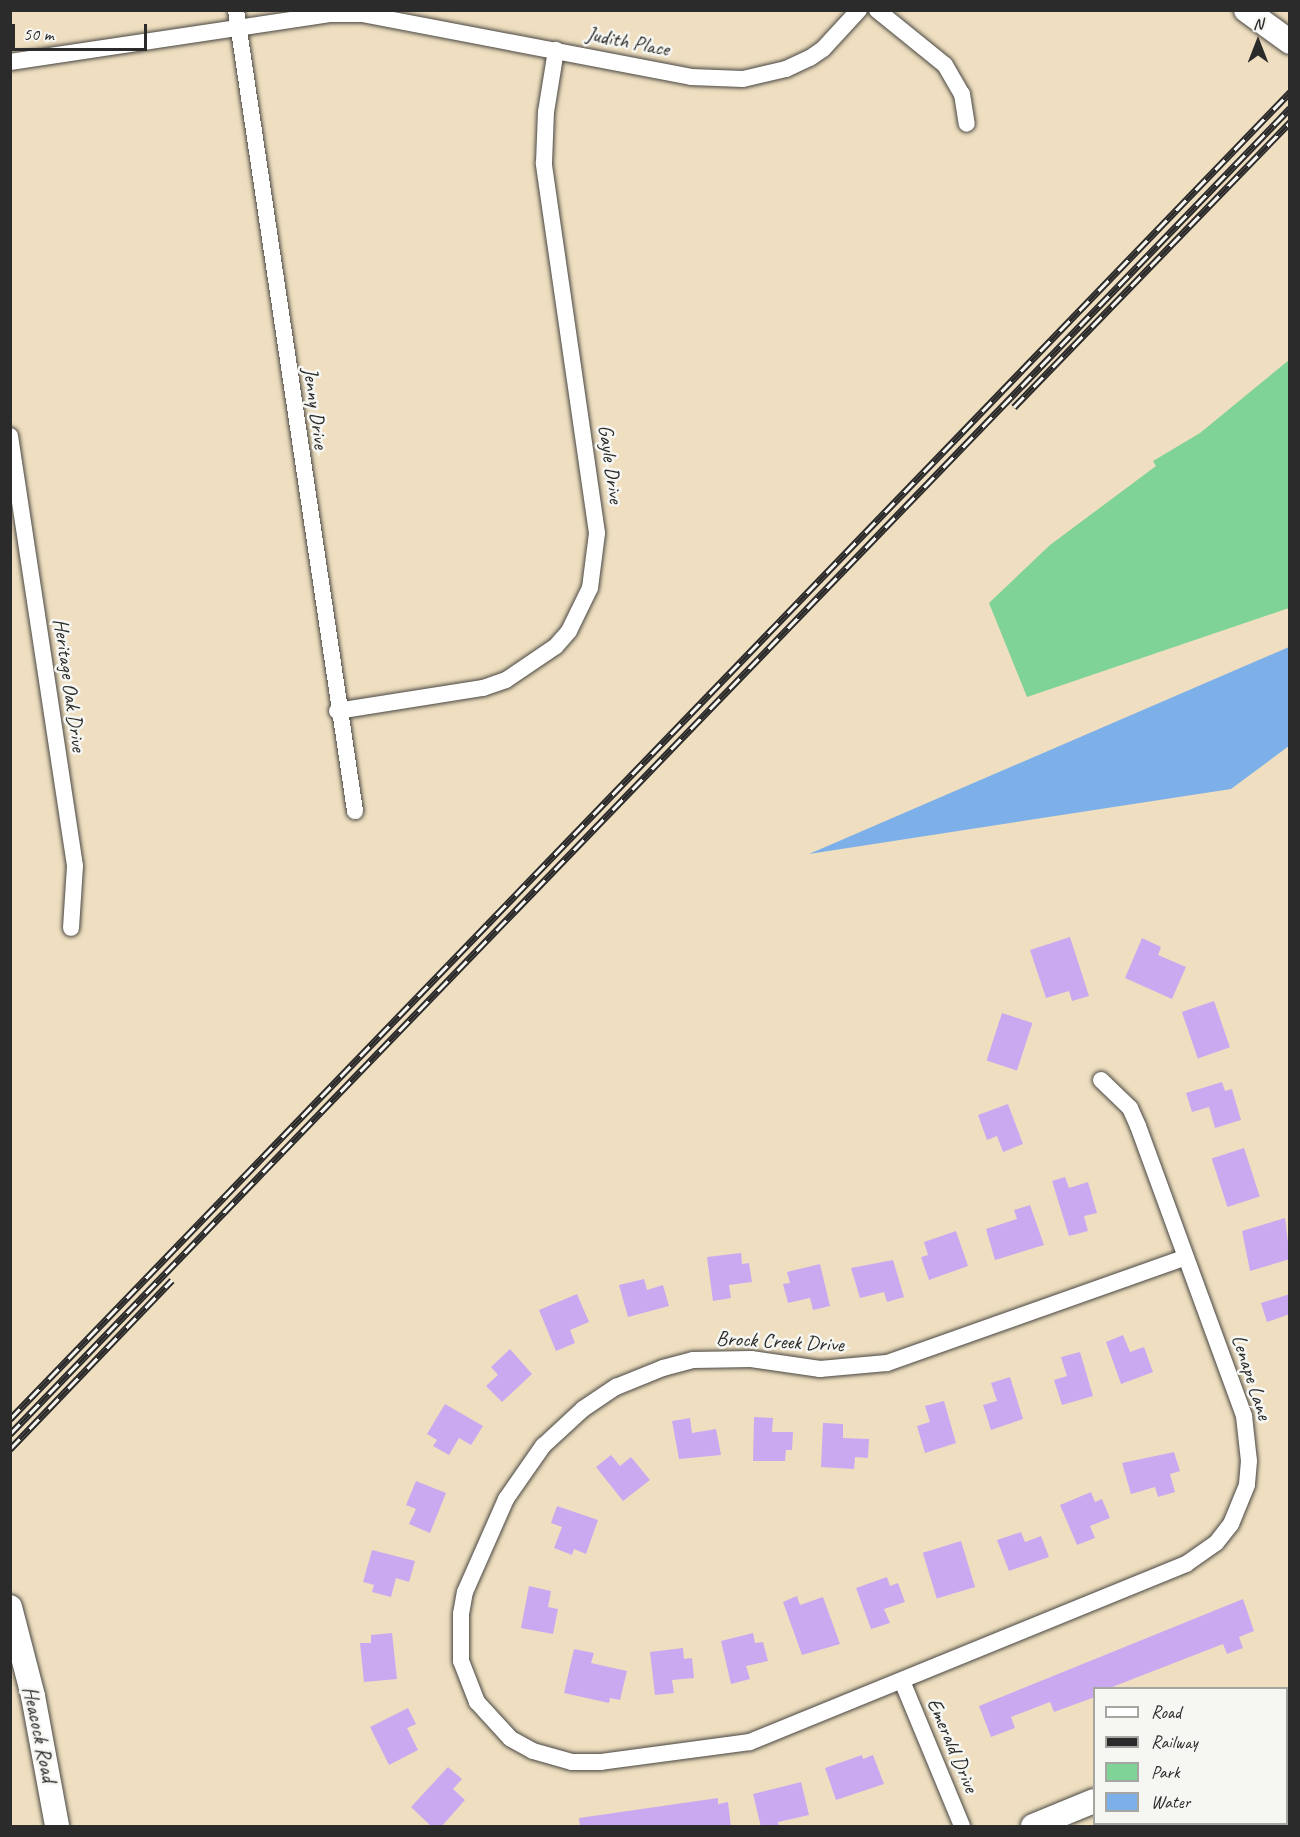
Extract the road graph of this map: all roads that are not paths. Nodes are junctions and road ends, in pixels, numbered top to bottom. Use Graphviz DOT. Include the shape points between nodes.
graph roads {
  1 [pos="859,10"];
  2 [pos="877,10"];
  3 [pos="1246,10"];
  4 [pos="237,19"];
  5 [pos="1290,42"];
  6 [pos="556,50"];
  7 [pos="10,62"];
  8 [pos="967,124"];
  9 [pos="11,445"];
  10 [pos="337,711"];
  11 [pos="355,812"];
  12 [pos="71,928"];
  13 [pos="1101,1080"];
  14 [pos="1184,1258"];
  15 [pos="10,1607"];
  16 [pos="902,1682"];
  17 [pos="1093,1802"];
  18 [pos="57,1827"];
  19 [pos="962,1827"];
  20 [pos="1033,1827"];
  1 -- 6 [label="street, Judith Place" via="810,58 786,69 743,79 691,77"];
  2 -- 8 [label="street" via="945,65 962,94"];
  3 -- 5 [label="main road"];
  4 -- 6 [label="street, Judith Place" via="362,14"];
  4 -- 7 [label="street, Judith Place"];
  4 -- 10 [label="street, Jenny Drive"];
  6 -- 10 [label="street, Gayle Drive" via="546,112 544,163 594,510 595,563 590,588 569,631 556,646 506,680 483,688"];
  9 -- 12 [label="street, Heritage Oak Drive" via="75,866"];
  10 -- 11 [label="street, Jenny Drive"];
  13 -- 14 [label="street, Lenape Lane" via="1130,1108"];
  14 -- 16 [label="street, Lenape Lane" via="1244,1416 1249,1441 1246,1485 1231,1524 1216,1543 1186,1564"];
  14 -- 16 [label="street, Brock Creek Drive" via="887,1363 820,1368 720,1358 693,1360 637,1377 566,1423 522,1473 465,1592 461,1614 461,1661 477,1702 510,1738 533,1751 572,1762 601,1762 750,1742"];
  15 -- 18 [label="main road, Heacock Road" via="33,1696"];
  16 -- 19 [label="street, Emerald Drive"];
  17 -- 20 [label="main road"];
}
